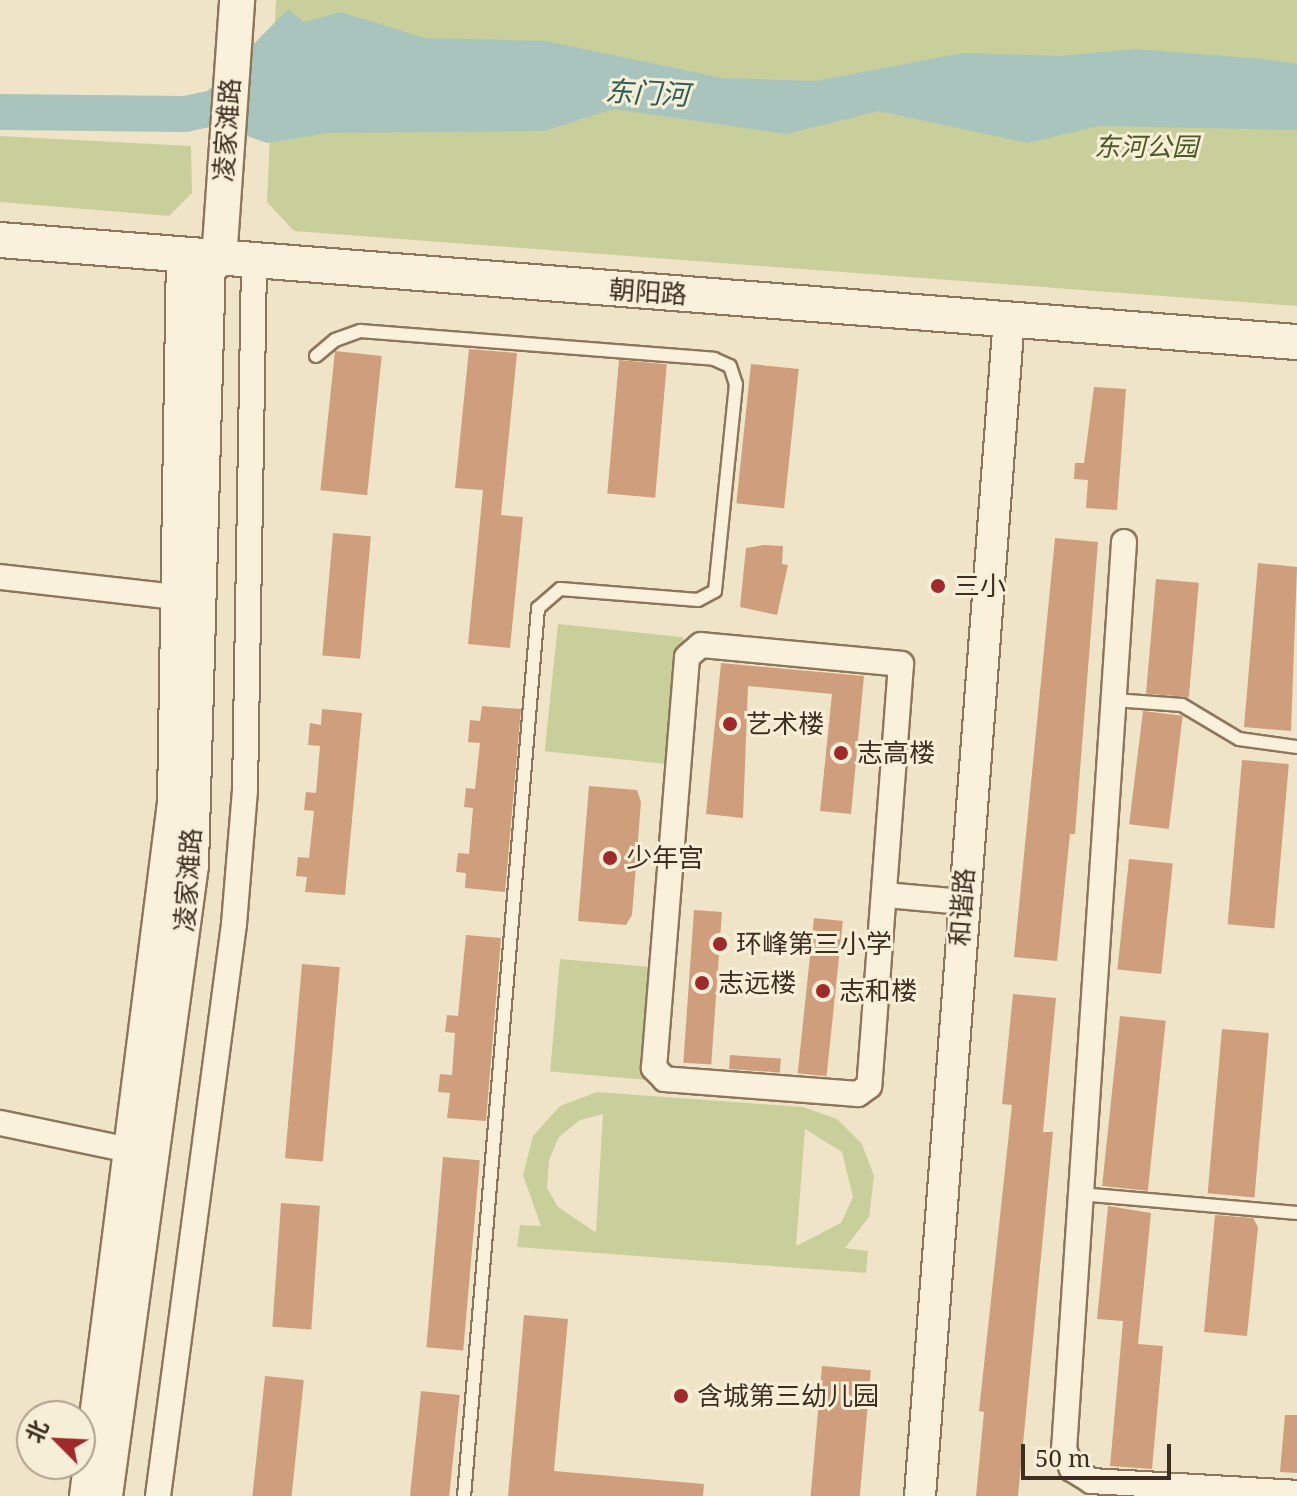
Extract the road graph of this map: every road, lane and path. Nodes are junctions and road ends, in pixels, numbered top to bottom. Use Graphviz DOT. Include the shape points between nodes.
graph roads {
  1 [pos="237,0"];
  2 [pos="0,240"];
  3 [pos="218,259"];
  4 [pos="1009,319"];
  5 [pos="1297,342"];
  6 [pos="316,356"];
  7 [pos="1124,542"];
  8 [pos="0,577"];
  9 [pos="187,598"];
  10 [pos="1114,700"];
  11 [pos="1297,747"];
  12 [pos="885,895"];
  13 [pos="962,902"];
  14 [pos="0,1123"];
  15 [pos="129,1150"];
  16 [pos="1080,1194"];
  17 [pos="1297,1213"];
  18 [pos="1176,1491"];
  19 [pos="1229,1492"];
  20 [pos="1297,1493"];
  21 [pos="82,1496"];
  22 [pos="105,1496"];
  23 [pos="126,1496"];
  24 [pos="158,1496"];
  25 [pos="464,1496"];
  26 [pos="920,1496"];
  1 -- 3 [label="main road, 凌家滩路"];
  2 -- 3 [label="main road, 朝阳路"];
  3 -- 4 [label="main road, 朝阳路"];
  3 -- 9 [label="main road, 凌家滩路"];
  3 -- 23 [label="main road, 凌家滩路" via="212,867"];
  3 -- 24 [label="street" via="245,790 234,924"];
  4 -- 5 [label="main road, 朝阳路"];
  4 -- 13 [label="street, 和谐路"];
  6 -- 25 [label="lane" via="346,334 376,332 714,359 730,366 736,384 715,591 698,600 560,589 538,608"];
  7 -- 10 [label="street"];
  8 -- 9 [label="street"];
  9 -- 15 [label="street" via="170,802"];
  9 -- 22 [label="main road, 凌家滩路" via="191,865"];
  10 -- 11 [label="lane" via="1182,705 1239,739"];
  10 -- 16 [label="street"];
  12 -- 12 [label="street" via="901,664 692,648 657,1075 863,1092 869,1086"];
  12 -- 13 [label="street"];
  13 -- 26 [label="street, 和谐路"];
  14 -- 15 [label="street"];
  15 -- 21 [label="street"];
  16 -- 17 [label="lane"];
  16 -- 18 [label="street" via="1064,1449 1072,1469 1091,1481"];
  18 -- 19 [label="street"];
  19 -- 20 [label="street"];
}
